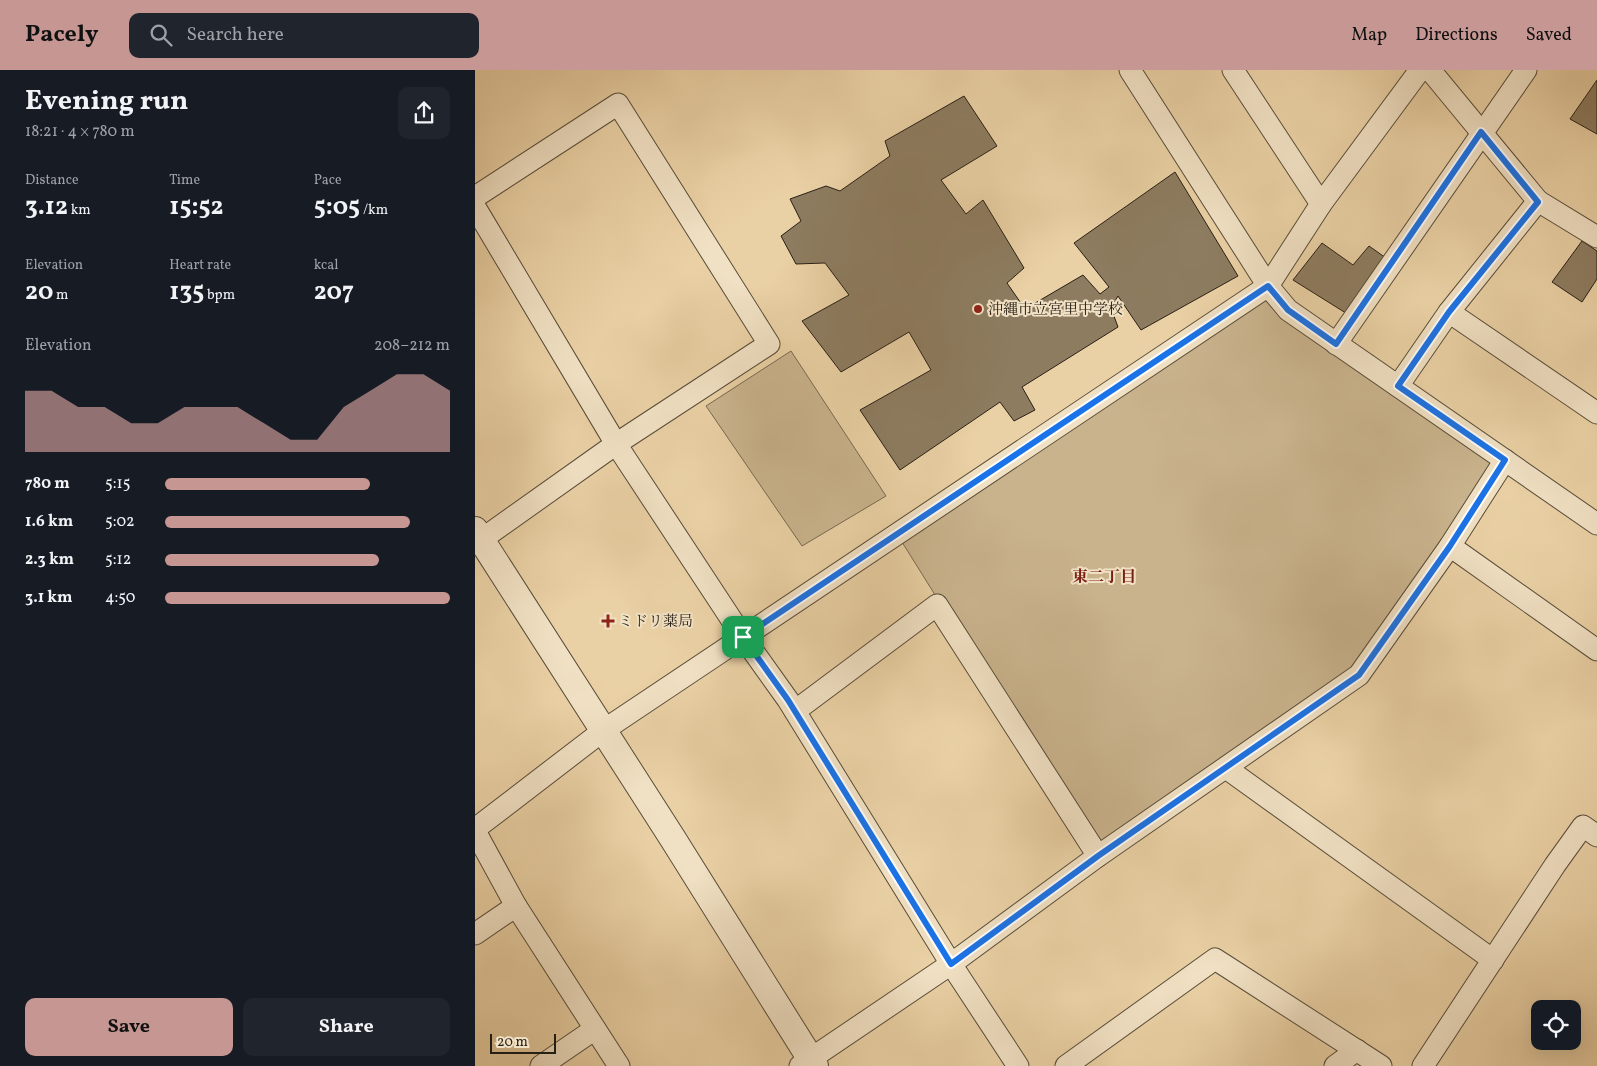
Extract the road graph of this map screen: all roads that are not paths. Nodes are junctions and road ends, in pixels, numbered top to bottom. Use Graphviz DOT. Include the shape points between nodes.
graph roads {
  1 [pos="1130,70"];
  2 [pos="1233,70"];
  3 [pos="1420,70"];
  4 [pos="1430,70"];
  5 [pos="1526,70"];
  6 [pos="1481,132"];
  7 [pos="475,198"];
  8 [pos="1538,202"];
  9 [pos="1321,204"];
  10 [pos="475,207"];
  11 [pos="1597,237"];
  12 [pos="1268,286"];
  13 [pos="1449,312"];
  14 [pos="1336,344"];
  15 [pos="1398,386"];
  16 [pos="1597,413"];
  17 [pos="616,444"];
  18 [pos="1505,460"];
  19 [pos="1597,524"];
  20 [pos="477,538"];
  21 [pos="1450,546"];
  22 [pos="743,637"];
  23 [pos="1597,650"];
  24 [pos="795,711"];
  25 [pos="604,730"];
  26 [pos="1226,768"];
  27 [pos="475,829"];
  28 [pos="1597,836"];
  29 [pos="1098,856"];
  30 [pos="515,906"];
  31 [pos="475,934"];
  32 [pos="1493,960"];
  33 [pos="951,964"];
  34 [pos="595,1029"];
  35 [pos="1357,1050"];
  36 [pos="808,1064"];
  37 [pos="541,1066"];
  38 [pos="619,1066"];
  39 [pos="1018,1066"];
  40 [pos="1066,1066"];
  41 [pos="1335,1066"];
  42 [pos="1381,1066"];
  43 [pos="1423,1066"];
  1 -- 12 [label="street"];
  2 -- 9 [label="street"];
  3 -- 9 [label="street"];
  4 -- 6 [label="street"];
  5 -- 6 [label="street"];
  6 -- 8 [label="street"];
  6 -- 14 [label="street"];
  7 -- 17 [label="street" via="618,104 769,344"];
  8 -- 11 [label="street"];
  8 -- 13 [label="street"];
  9 -- 12 [label="street"];
  10 -- 17 [label="street"];
  12 -- 14 [label="street" via="1288,310"];
  12 -- 22 [label="street"];
  13 -- 15 [label="street"];
  13 -- 16 [label="street"];
  14 -- 15 [label="street"];
  15 -- 18 [label="street"];
  17 -- 20 [label="street"];
  17 -- 22 [label="street"];
  18 -- 19 [label="street"];
  18 -- 21 [label="street"];
  20 -- 25 [label="street"];
  21 -- 23 [label="street"];
  21 -- 26 [label="street" via="1359,675"];
  22 -- 24 [label="street"];
  22 -- 25 [label="street"];
  24 -- 29 [label="street" via="937,605"];
  24 -- 33 [label="street"];
  25 -- 27 [label="street"];
  25 -- 36 [label="street"];
  26 -- 29 [label="street"];
  26 -- 32 [label="street"];
  27 -- 30 [label="street"];
  28 -- 32 [label="street" via="1583,826"];
  29 -- 33 [label="street"];
  30 -- 31 [label="street"];
  30 -- 34 [label="street"];
  32 -- 43 [label="street"];
  33 -- 36 [label="street"];
  33 -- 39 [label="street"];
  34 -- 37 [label="street"];
  34 -- 38 [label="street"];
  35 -- 40 [label="street" via="1215,959"];
  35 -- 41 [label="street"];
  35 -- 42 [label="street"];
}
